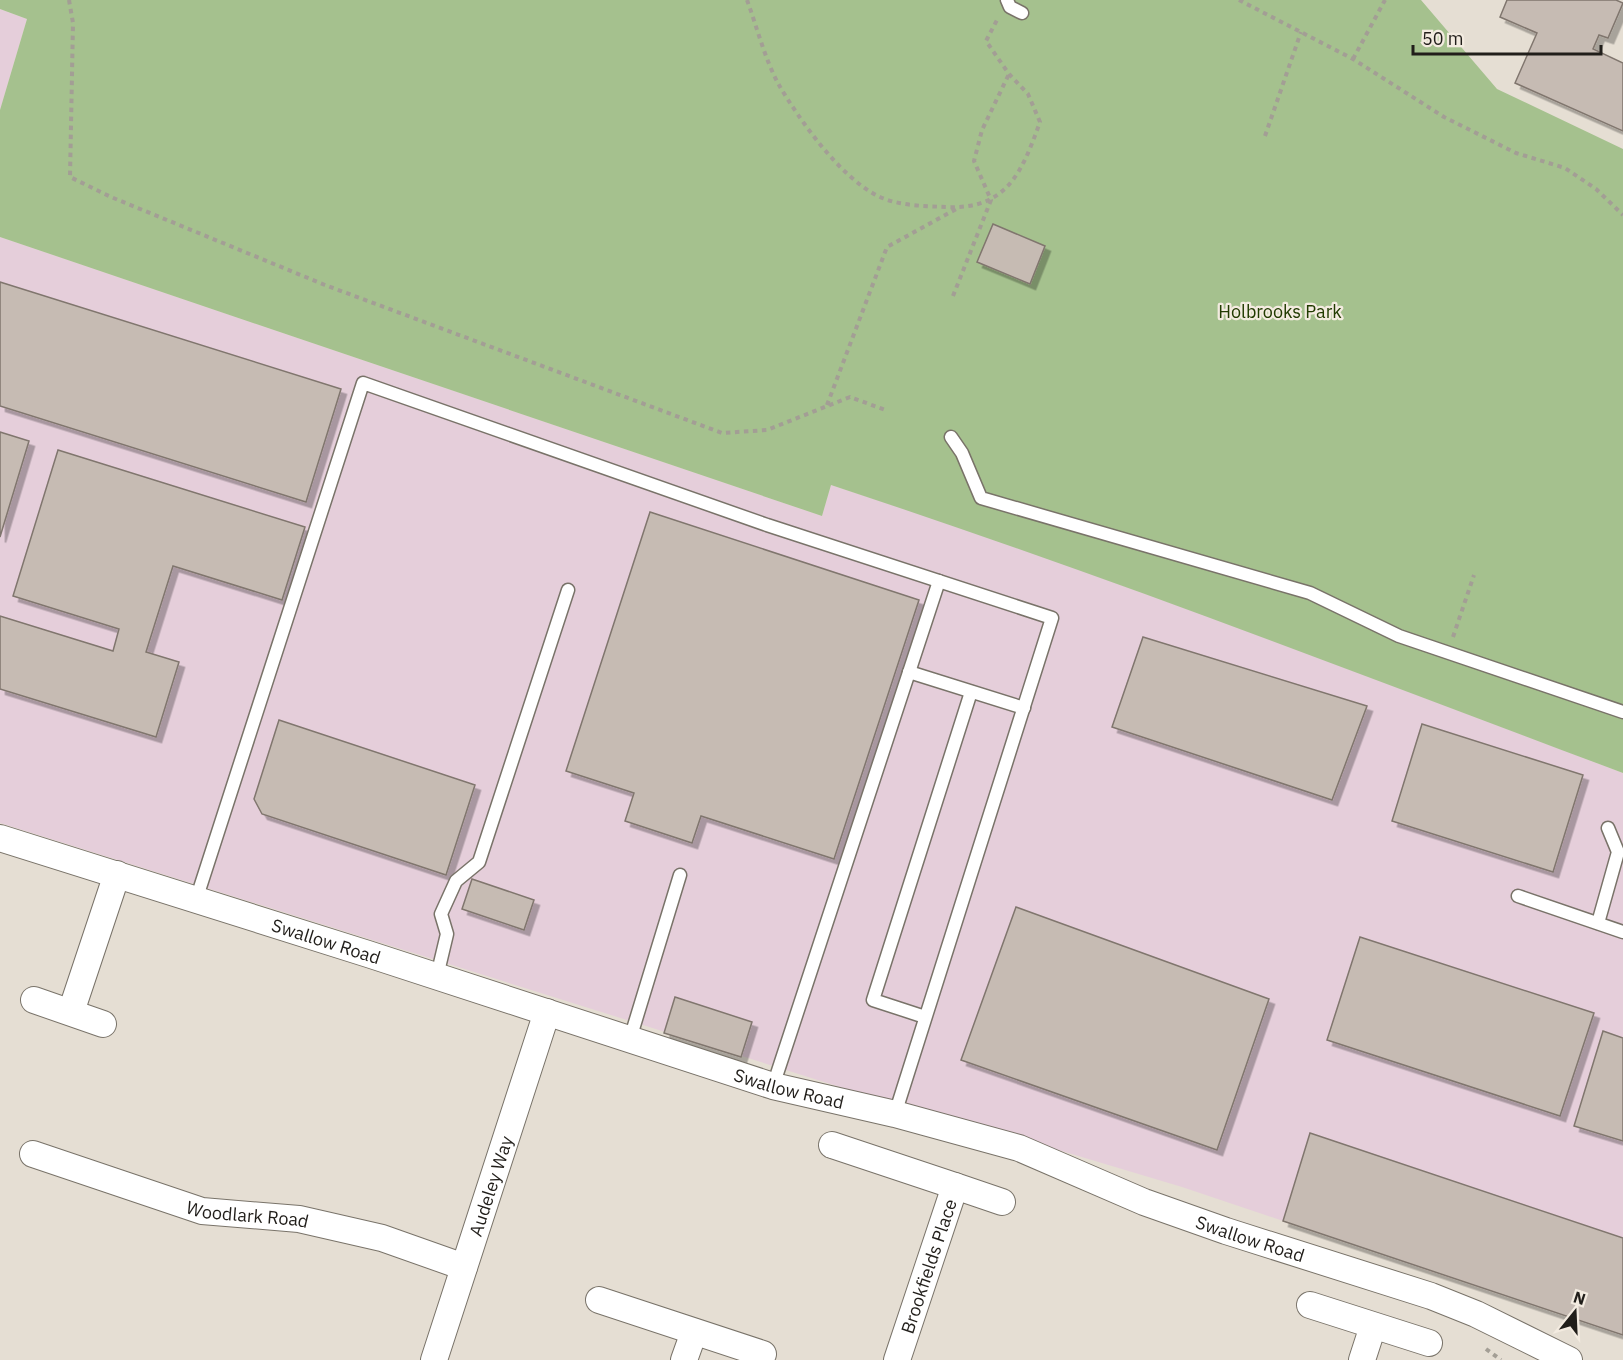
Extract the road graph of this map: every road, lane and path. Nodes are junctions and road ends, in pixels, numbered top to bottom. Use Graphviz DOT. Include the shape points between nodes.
graph roads {
  1 [pos="69,0"];
  2 [pos="747,0"];
  3 [pos="1239,0"];
  4 [pos="1385,0"];
  5 [pos="1008,3"];
  6 [pos="1022,13"];
  7 [pos="1301,32"];
  8 [pos="1353,59"];
  9 [pos="1009,74"];
  10 [pos="1265,136"];
  11 [pos="991,200"];
  12 [pos="959,208"];
  13 [pos="1623,215"];
  14 [pos="952,296"];
  15 [pos="827,406"];
  16 [pos="888,411"];
  17 [pos="951,437"];
  18 [pos="1474,576"];
  19 [pos="939,581"];
  20 [pos="568,590"];
  21 [pos="1449,652"];
  22 [pos="909,672"];
  23 [pos="971,692"];
  24 [pos="1024,708"];
  25 [pos="1623,712"];
  26 [pos="1608,828"];
  27 [pos="0,838"];
  28 [pos="117,874"];
  29 [pos="680,875"];
  30 [pos="1518,896"];
  31 [pos="196,900"];
  32 [pos="1598,923"];
  33 [pos="1623,932"];
  34 [pos="437,976"];
  35 [pos="34,1000"];
  36 [pos="71,1012"];
  37 [pos="547,1012"];
  38 [pos="925,1017"];
  39 [pos="103,1024"];
  40 [pos="630,1039"];
  41 [pos="773,1086"];
  42 [pos="895,1113"];
  43 [pos="832,1145"];
  44 [pos="33,1154"];
  45 [pos="955,1186"];
  46 [pos="1002,1202"];
  47 [pos="464,1267"];
  48 [pos="599,1300"];
  49 [pos="1310,1305"];
  50 [pos="1373,1326"];
  51 [pos="694,1332"];
  52 [pos="1429,1343"];
  53 [pos="763,1354"];
  54 [pos="435,1360"];
  55 [pos="684,1360"];
  56 [pos="897,1360"];
  57 [pos="1362,1360"];
  58 [pos="1569,1360"];
  1 -- 15 [label="path" via="73,23 69,177 326,285 722,433 767,430"];
  2 -- 12 [label="path" via="779,84 834,163 879,196 917,206"];
  3 -- 7 [label="path"];
  4 -- 8 [label="path"];
  5 -- 6 [label="lane"];
  5 -- 9 [label="path" via="986,40"];
  7 -- 8 [label="path"];
  7 -- 10 [label="path"];
  8 -- 13 [label="path" via="1444,117 1516,153 1565,168 1596,189"];
  9 -- 11 [label="path" via="982,130 974,161"];
  9 -- 11 [label="path" via="1028,94 1040,122 1028,159 1005,191"];
  11 -- 12 [label="path"];
  11 -- 14 [label="path"];
  12 -- 15 [label="path" via="887,247"];
  15 -- 16 [label="path" via="850,397"];
  17 -- 21 [label="lane" via="981,498 1310,592 1400,636"];
  18 -- 21 [label="path"];
  19 -- 22 [label="lane"];
  19 -- 24 [label="lane" via="1052,618"];
  19 -- 31 [label="lane" via="766,525 363,382"];
  20 -- 34 [label="lane" via="479,862 456,881 441,914 447,934"];
  21 -- 25 [label="lane"];
  22 -- 23 [label="lane"];
  22 -- 41 [label="lane"];
  23 -- 24 [label="lane"];
  23 -- 38 [label="lane" via="873,1000"];
  24 -- 38 [label="lane"];
  26 -- 32 [label="lane" via="1618,852"];
  27 -- 28 [label="street, Swallow Road"];
  28 -- 31 [label="street, Swallow Road"];
  28 -- 36 [label="street"];
  29 -- 40 [label="lane"];
  30 -- 32 [label="lane"];
  31 -- 34 [label="street, Swallow Road"];
  32 -- 33 [label="lane"];
  34 -- 37 [label="street, Swallow Road"];
  35 -- 36 [label="street"];
  36 -- 39 [label="street"];
  37 -- 40 [label="street, Swallow Road"];
  37 -- 47 [label="street, Audeley Way"];
  38 -- 42 [label="lane"];
  40 -- 41 [label="street, Swallow Road"];
  41 -- 42 [label="street, Swallow Road"];
  42 -- 58 [label="street, Swallow Road" via="1018,1148 1216,1228 1431,1296"];
  43 -- 45 [label="street"];
  44 -- 47 [label="street, Woodlark Road" via="202,1211 298,1219 382,1238"];
  45 -- 46 [label="street, Brookfields Place"];
  45 -- 56 [label="street, Brookfields Place"];
  47 -- 54 [label="street, Audeley Way"];
  48 -- 51 [label="street"];
  49 -- 50 [label="street"];
  50 -- 52 [label="street"];
  50 -- 57 [label="street"];
  51 -- 53 [label="street"];
  51 -- 55 [label="street"];
}
